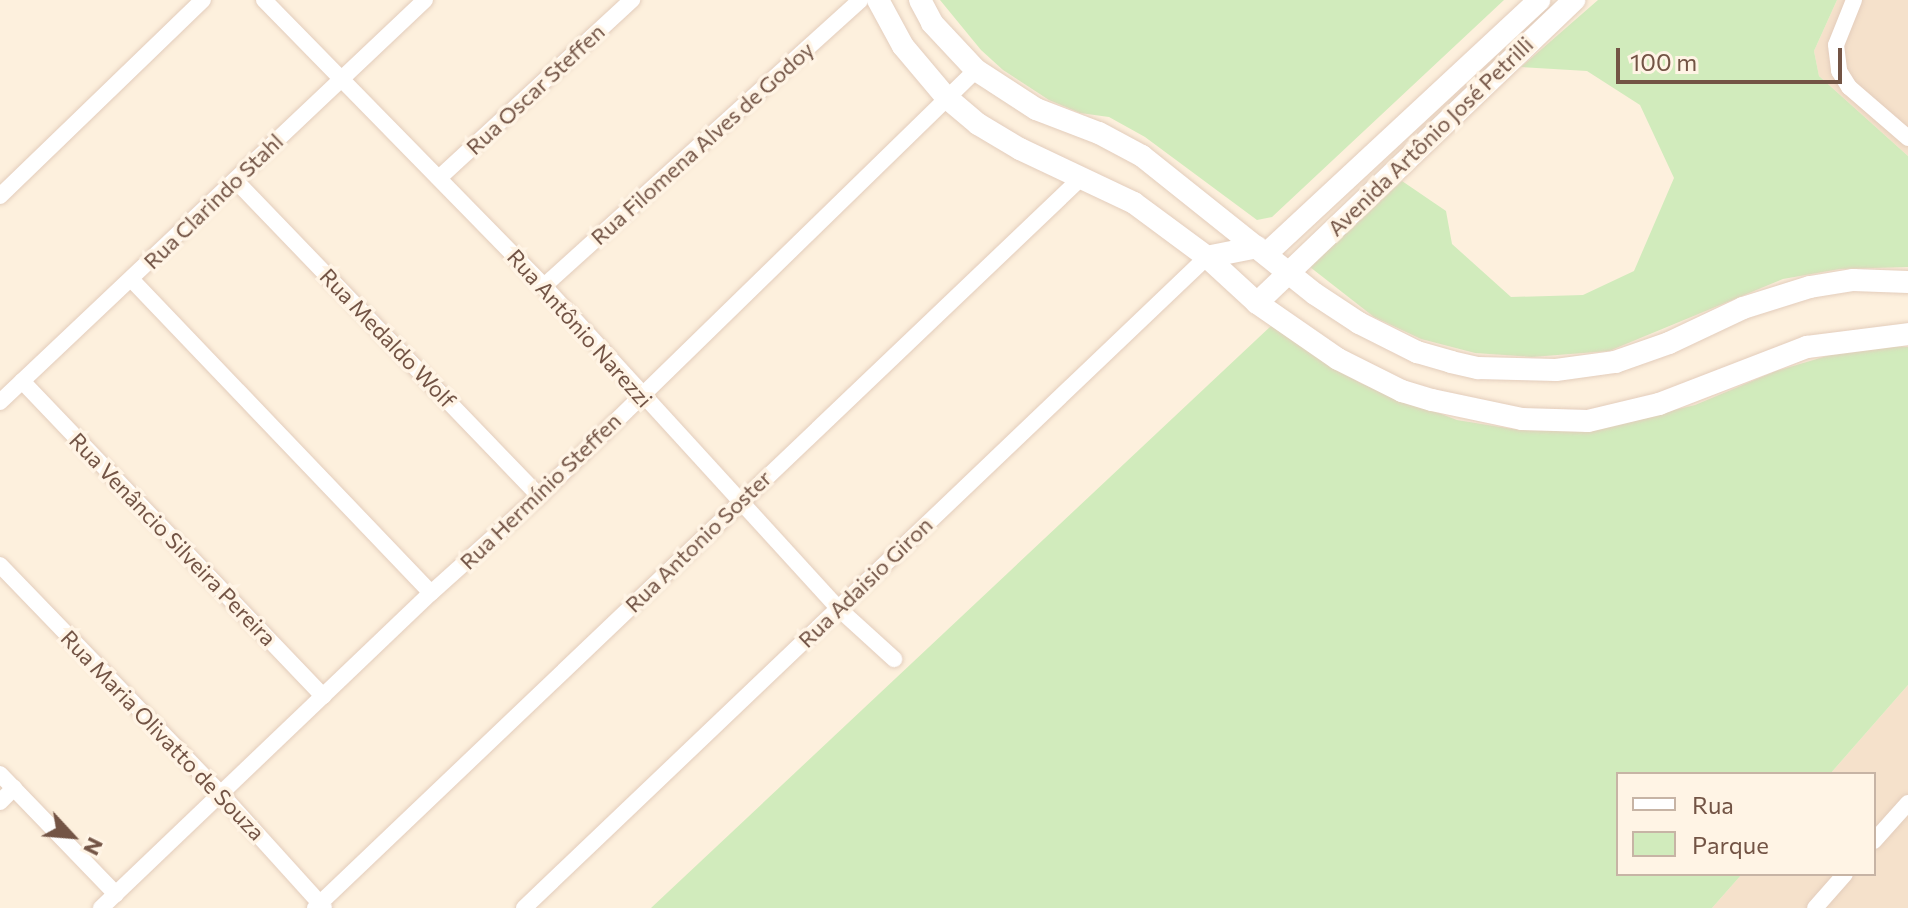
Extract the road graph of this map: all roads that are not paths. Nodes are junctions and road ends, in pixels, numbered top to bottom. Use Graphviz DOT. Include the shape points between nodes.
graph roads {
  1 [pos="203,0"];
  2 [pos="264,0"];
  3 [pos="425,0"];
  4 [pos="632,0"];
  5 [pos="860,0"];
  6 [pos="878,0"];
  7 [pos="920,0"];
  8 [pos="1539,0"];
  9 [pos="1574,0"];
  10 [pos="1854,0"];
  11 [pos="976,70"];
  12 [pos="339,79"];
  13 [pos="946,97"];
  14 [pos="1908,138"];
  15 [pos="1082,177"];
  16 [pos="439,178"];
  17 [pos="236,181"];
  18 [pos="0,196"];
  19 [pos="1262,251"];
  20 [pos="1207,257"];
  21 [pos="1287,272"];
  22 [pos="131,279"];
  23 [pos="1908,282"];
  24 [pos="544,286"];
  25 [pos="1257,303"];
  26 [pos="1908,334"];
  27 [pos="22,381"];
  28 [pos="640,395"];
  29 [pos="0,402"];
  30 [pos="539,496"];
  31 [pos="741,500"];
  32 [pos="0,565"];
  33 [pos="431,593"];
  34 [pos="838,608"];
  35 [pos="894,659"];
  36 [pos="323,696"];
  37 [pos="0,774"];
  38 [pos="14,788"];
  39 [pos="222,795"];
  40 [pos="0,802"];
  41 [pos="1908,803"];
  42 [pos="1876,839"];
  43 [pos="1843,876"];
  44 [pos="116,894"];
  45 [pos="320,907"];
  46 [pos="101,908"];
  47 [pos="524,908"];
  48 [pos="1815,908"];
  1 -- 18 [label="street"];
  2 -- 12 [label="street, Rua Antônio Narezzi"];
  3 -- 12 [label="street, Rua Clarindo Stahl"];
  4 -- 16 [label="street, Rua Oscar Steffen"];
  5 -- 24 [label="street, Rua Filomena Alves de Godoy"];
  6 -- 13 [label="main road" via="903,46"];
  7 -- 11 [label="main road" via="932,23"];
  8 -- 19 [label="main road, Avenida Artônio José Petrilli"];
  9 -- 21 [label="main road, Avenida Artônio José Petrilli"];
  10 -- 14 [label="street" via="1836,45 1839,71 1849,87"];
  11 -- 13 [label="street, Rua Hermínio Steffen"];
  11 -- 19 [label="main road" via="1036,109 1142,156"];
  12 -- 16 [label="street, Rua Antônio Narezzi"];
  12 -- 17 [label="street, Rua Clarindo Stahl"];
  13 -- 15 [label="main road" via="1020,149"];
  13 -- 28 [label="street, Rua Hermínio Steffen"];
  15 -- 20 [label="main road" via="1134,203"];
  15 -- 31 [label="street, Rua Antonio Soster"];
  16 -- 24 [label="street, Rua Antônio Narezzi"];
  17 -- 22 [label="street, Rua Clarindo Stahl"];
  17 -- 30 [label="street, Rua Medaldo Wolf"];
  19 -- 20 [label="main road"];
  19 -- 21 [label="main road"];
  20 -- 25 [label="main road"];
  20 -- 34 [label="street, Rua Adaisio Giron"];
  21 -- 23 [label="main road" via="1359,323 1417,352 1478,368 1556,370 1615,362 1743,308 1810,287 1853,280"];
  21 -- 25 [label="main road, Avenida Artônio José Petrilli"];
  22 -- 27 [label="street, Rua Clarindo Stahl"];
  22 -- 33 [label="street"];
  24 -- 28 [label="street, Rua Antônio Narezzi"];
  25 -- 26 [label="main road" via="1338,359 1402,391 1463,410 1522,419 1588,421 1659,404 1807,347"];
  27 -- 29 [label="street, Rua Clarindo Stahl"];
  27 -- 36 [label="street, Rua Venâncio Silveira Pereira"];
  28 -- 30 [label="street, Rua Hermínio Steffen"];
  28 -- 31 [label="street, Rua Antônio Narezzi"];
  30 -- 33 [label="street, Rua Hermínio Steffen"];
  31 -- 34 [label="street, Rua Antônio Narezzi"];
  31 -- 45 [label="street, Rua Antonio Soster"];
  32 -- 39 [label="street, Rua Maria Olivatto de Souza"];
  33 -- 36 [label="street, Rua Hermínio Steffen"];
  34 -- 35 [label="street, Rua Antônio Narezzi"];
  34 -- 47 [label="street, Rua Adaisio Giron"];
  36 -- 39 [label="street, Rua Hermínio Steffen"];
  37 -- 38 [label="street"];
  38 -- 40 [label="street"];
  38 -- 44 [label="street"];
  39 -- 44 [label="street, Rua Hermínio Steffen"];
  39 -- 45 [label="street, Rua Maria Olivatto de Souza"];
  41 -- 42 [label="street"];
  43 -- 48 [label="street"];
  44 -- 46 [label="street, Rua Hermínio Steffen"];
}
